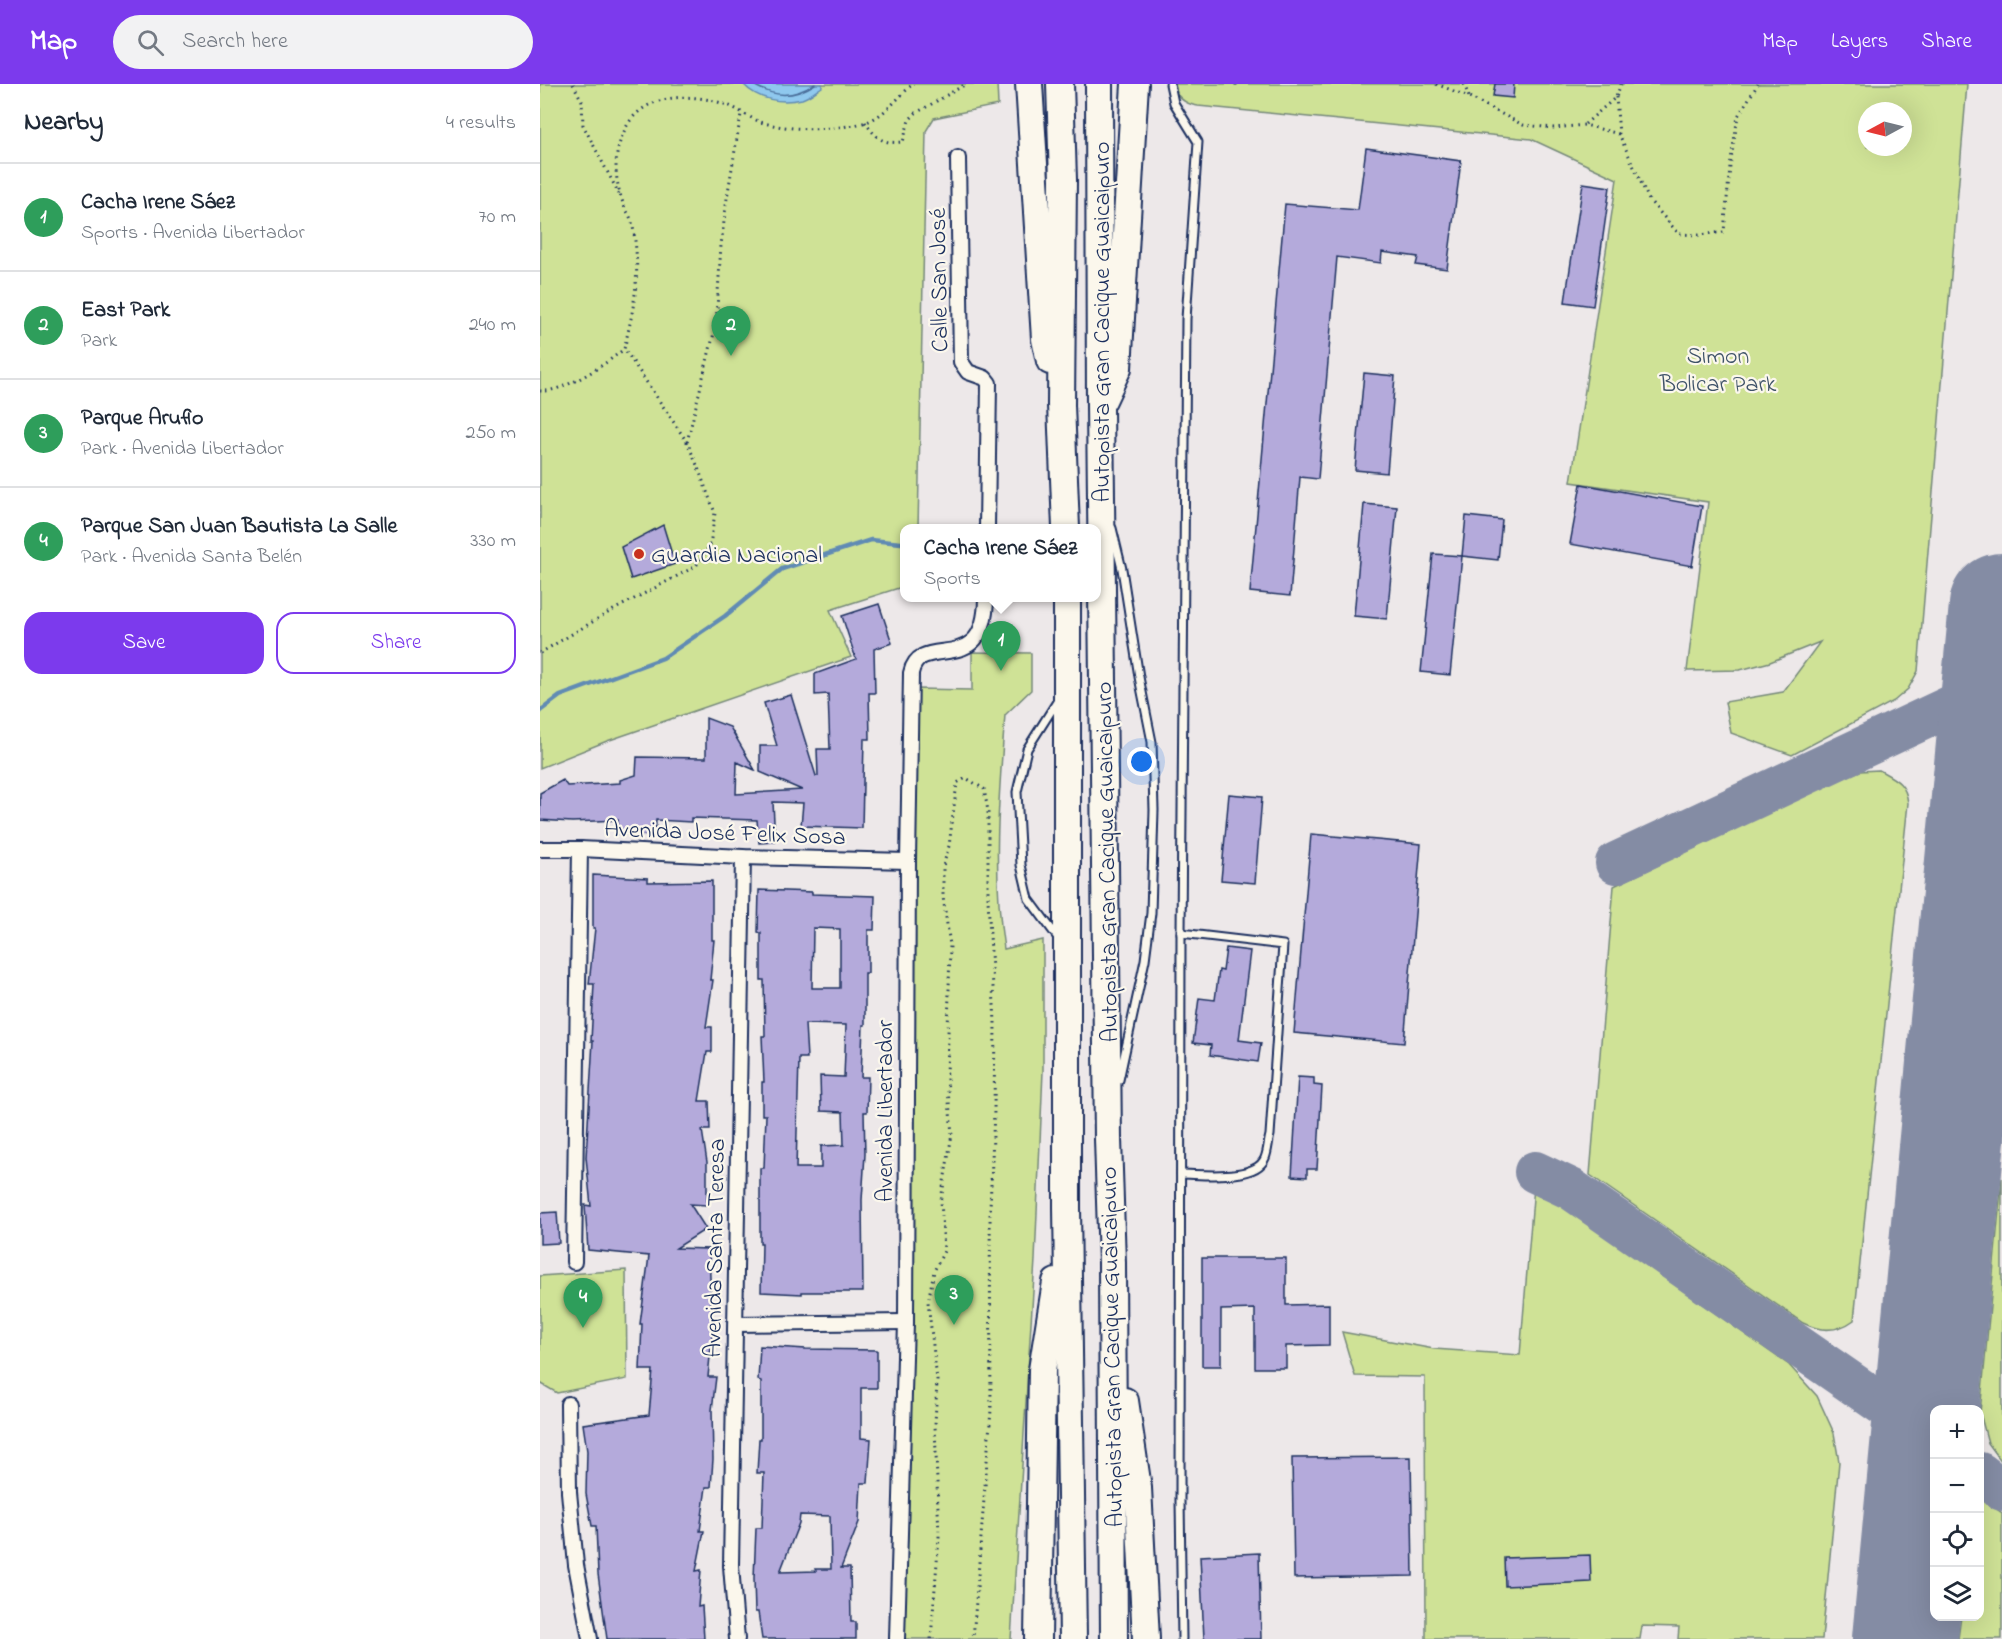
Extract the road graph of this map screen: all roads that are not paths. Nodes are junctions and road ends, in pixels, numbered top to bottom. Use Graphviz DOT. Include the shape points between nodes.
graph roads {
  1 [pos="1029,84"];
  2 [pos="1060,84"];
  3 [pos="1099,84"];
  4 [pos="1136,84"];
  5 [pos="1170,84"];
  6 [pos="958,158"];
  7 [pos="1061,405"];
  8 [pos="1100,406"];
  9 [pos="1102,435"];
  10 [pos="987,524"];
  11 [pos="1066,524"];
  12 [pos="986,602"];
  13 [pos="1067,602"];
  14 [pos="1068,686"];
  15 [pos="540,849"];
  16 [pos="580,849"];
  17 [pos="743,857"];
  18 [pos="908,861"];
  19 [pos="1181,933"];
  20 [pos="1068,952"];
  21 [pos="1118,1083"];
  22 [pos="1116,1094"];
  23 [pos="1108,1138"];
  24 [pos="1181,1174"];
  25 [pos="1067,1208"];
  26 [pos="574,1262"];
  27 [pos="1112,1314"];
  28 [pos="906,1322"];
  29 [pos="736,1324"];
  30 [pos="568,1404"];
  31 [pos="1039,1595"];
  32 [pos="590,1639"];
  33 [pos="737,1639"];
  34 [pos="897,1639"];
  35 [pos="1028,1639"];
  36 [pos="1038,1639"];
  37 [pos="1073,1639"];
  38 [pos="1114,1639"];
  39 [pos="1146,1639"];
  40 [pos="1182,1639"];
  1 -- 7 [label="highway" via="1045,339"];
  2 -- 7 [label="highway, Autopista Gran Cacique Guaicaipuro"];
  3 -- 8 [label="highway, Autopista Gran Cacique Guaicaipuro"];
  4 -- 8 [label="highway" via="1118,368"];
  5 -- 19 [label="lane" via="1174,103 1198,142 1186,319"];
  6 -- 10 [label="street, Calle San José" via="961,362 968,372 989,383"];
  7 -- 11 [label="highway, Autopista Gran Cacique Guaicaipuro"];
  8 -- 9 [label="highway, Autopista Gran Cacique Guaicaipuro"];
  9 -- 21 [label="lane" via="1109,515 1152,742 1154,810 1151,913 1145,960"];
  9 -- 23 [label="highway, Autopista Gran Cacique Guaicaipuro"];
  12 -- 18 [label="street, Avenida Libertador" via="981,630 968,646 928,654 913,664"];
  13 -- 14 [label="highway, Autopista Gran Cacique Guaicaipuro"];
  14 -- 20 [label="highway, Autopista Gran Cacique Guaicaipuro"];
  14 -- 20 [label="lane" via="1027,749 1017,792 1021,865 1029,899"];
  15 -- 16 [label="street, Avenida José Felix Sosa"];
  16 -- 17 [label="street, Avenida José Felix Sosa"];
  16 -- 26 [label="street"];
  17 -- 18 [label="street, Avenida José Felix Sosa"];
  17 -- 29 [label="street, Avenida Santa Teresa"];
  18 -- 28 [label="street, Avenida Libertador"];
  19 -- 24 [label="lane"];
  19 -- 24 [label="lane" via="1283,945 1265,1160 1250,1172"];
  20 -- 25 [label="highway, Autopista Gran Cacique Guaicaipuro"];
  22 -- 23 [label="lane"];
  23 -- 27 [label="highway, Autopista Gran Cacique Guaicaipuro"];
  24 -- 40 [label="lane"];
  25 -- 31 [label="highway" via="1042,1370"];
  25 -- 37 [label="highway, Autopista Gran Cacique Guaicaipuro"];
  27 -- 38 [label="highway, Autopista Gran Cacique Guaicaipuro"];
  27 -- 39 [label="highway" via="1138,1488"];
  28 -- 29 [label="street"];
  28 -- 34 [label="street, Avenida Libertador"];
  29 -- 33 [label="street, Avenida Santa Teresa" via="731,1566"];
  30 -- 32 [label="street" via="570,1502 576,1565"];
  31 -- 35 [label="highway"];
  31 -- 36 [label="highway"];
}
